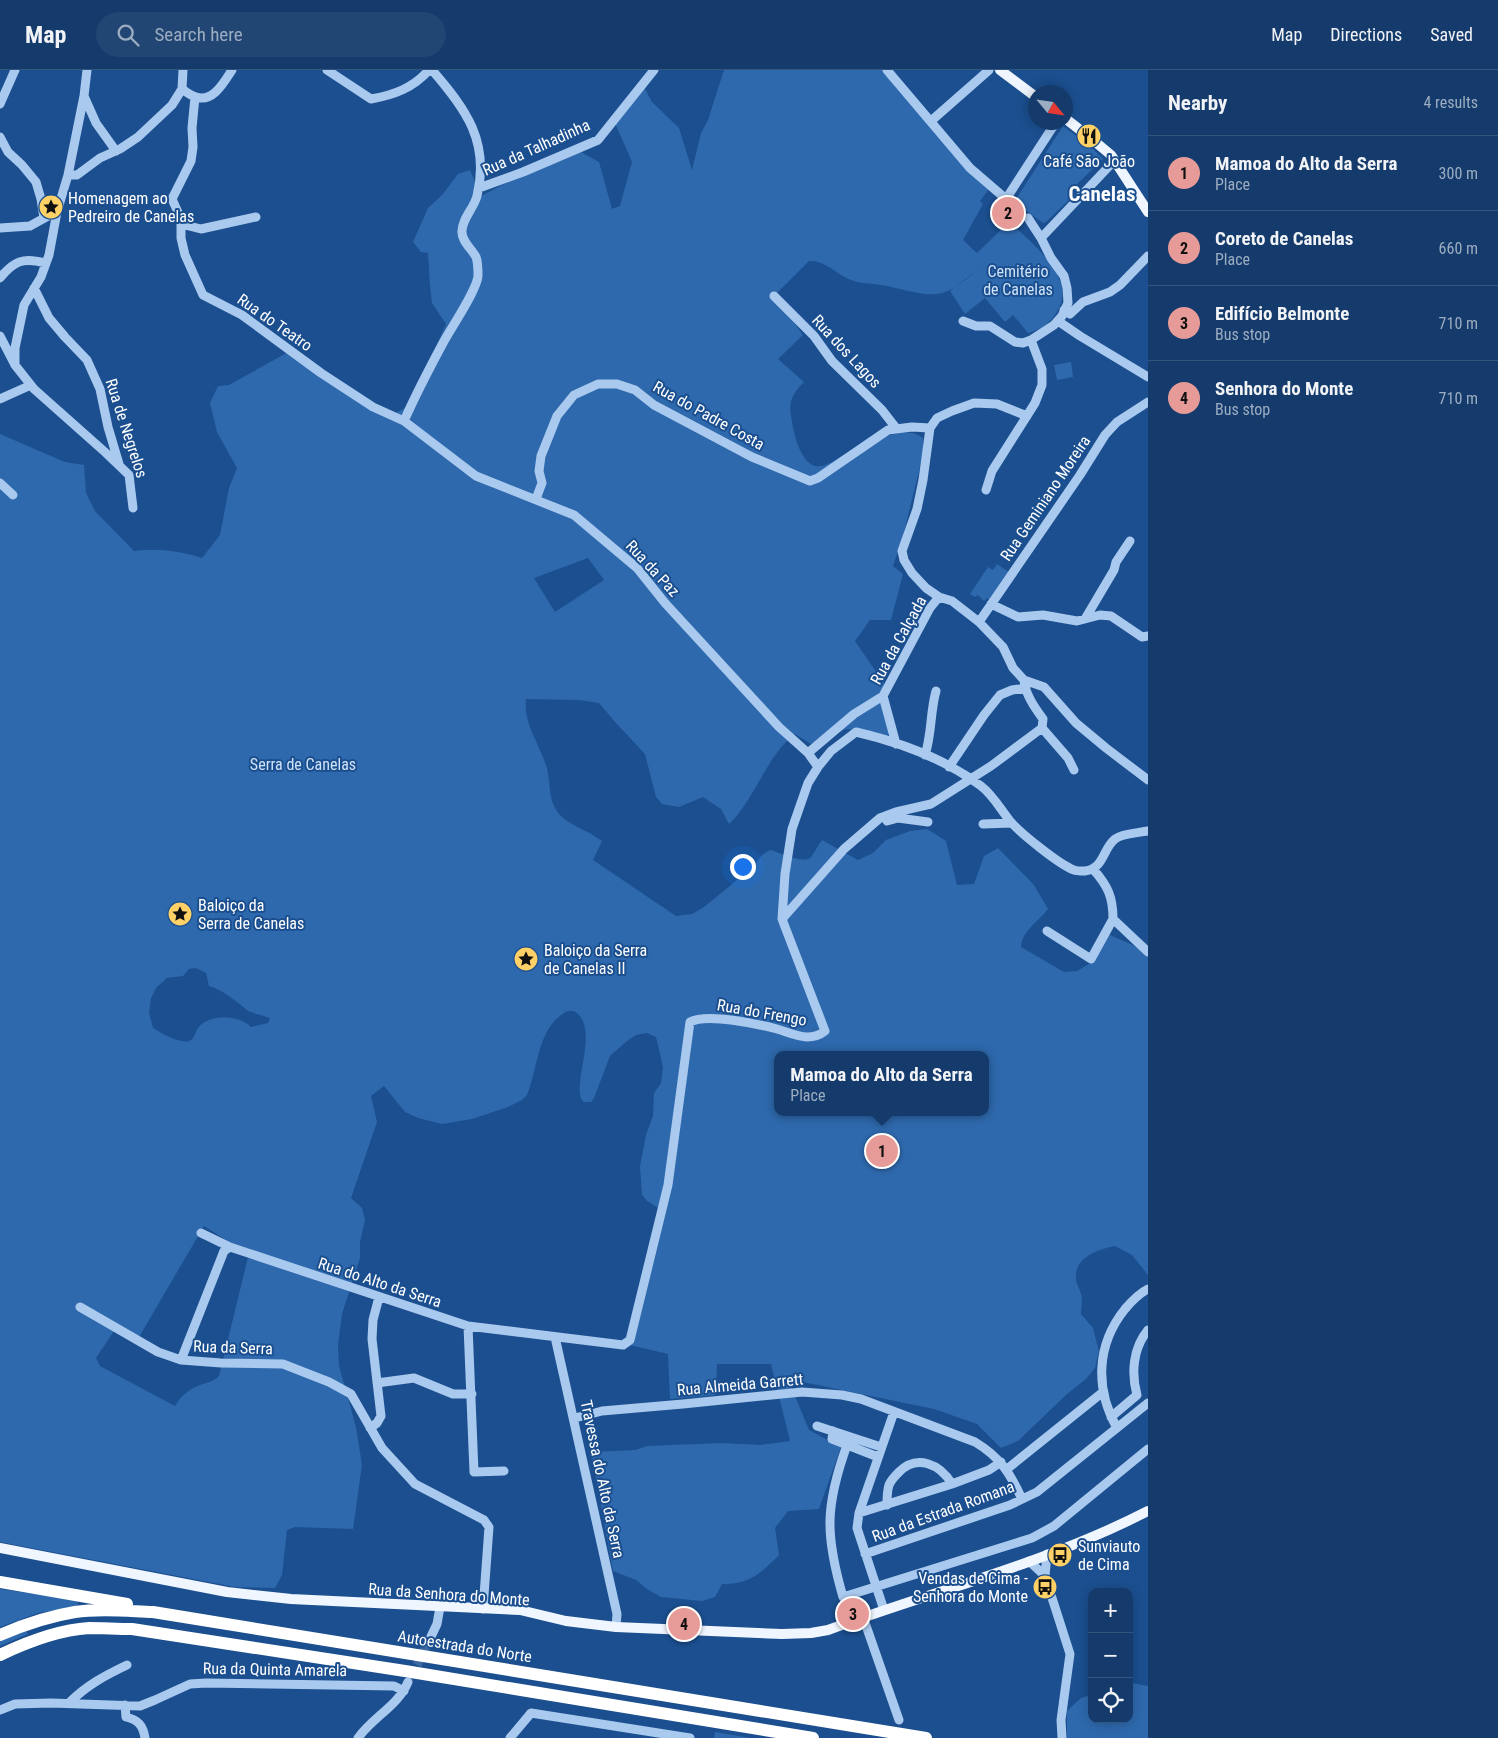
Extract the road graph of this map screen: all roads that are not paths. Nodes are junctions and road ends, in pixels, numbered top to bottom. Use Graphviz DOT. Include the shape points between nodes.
graph roads {
  1 [pos="15,70"];
  2 [pos="87,70"];
  3 [pos="183,70"];
  4 [pos="232,70"];
  5 [pos="327,70"];
  6 [pos="431,70"];
  7 [pos="654,70"];
  8 [pos="887,70"];
  9 [pos="990,70"];
  10 [pos="1000,70"];
  11 [pos="182,89"];
  12 [pos="1028,91"];
  13 [pos="84,96"];
  14 [pos="195,97"];
  15 [pos="0,104"];
  16 [pos="931,121"];
  17 [pos="1073,124"];
  18 [pos="1051,130"];
  19 [pos="0,138"];
  20 [pos="116,151"];
  21 [pos="1114,161"];
  22 [pos="68,175"];
  23 [pos="479,188"];
  24 [pos="57,212"];
  25 [pos="1148,212"];
  26 [pos="44,218"];
  27 [pos="256,218"];
  28 [pos="1028,218"];
  29 [pos="181,224"];
  30 [pos="0,228"];
  31 [pos="1041,238"];
  32 [pos="1148,256"];
  33 [pos="45,263"];
  34 [pos="0,278"];
  35 [pos="34,288"];
  36 [pos="774,296"];
  37 [pos="1064,310"];
  38 [pos="1058,320"];
  39 [pos="963,321"];
  40 [pos="0,336"];
  41 [pos="1031,340"];
  42 [pos="15,365"];
  43 [pos="1148,377"];
  44 [pos="31,385"];
  45 [pos="0,399"];
  46 [pos="1148,402"];
  47 [pos="1027,416"];
  48 [pos="404,421"];
  49 [pos="896,428"];
  50 [pos="930,428"];
  51 [pos="120,467"];
  52 [pos="0,483"];
  53 [pos="986,490"];
  54 [pos="13,495"];
  55 [pos="536,499"];
  56 [pos="133,508"];
  57 [pos="1130,541"];
  58 [pos="938,597"];
  59 [pos="991,604"];
  60 [pos="1085,619"];
  61 [pos="979,622"];
  62 [pos="1148,636"];
  63 [pos="1025,684"];
  64 [pos="936,691"];
  65 [pos="883,696"];
  66 [pos="1042,728"];
  67 [pos="896,744"];
  68 [pos="808,753"];
  69 [pos="925,755"];
  70 [pos="949,766"];
  71 [pos="818,767"];
  72 [pos="1074,770"];
  73 [pos="970,779"];
  74 [pos="1148,780"];
  75 [pos="928,822"];
  76 [pos="1012,823"];
  77 [pos="983,824"];
  78 [pos="869,827"];
  79 [pos="1148,831"];
  80 [pos="1093,869"];
  81 [pos="782,919"];
  82 [pos="1113,919"];
  83 [pos="1046,931"];
  84 [pos="1148,952"];
  85 [pos="201,1233"];
  86 [pos="230,1247"];
  87 [pos="1148,1289"];
  88 [pos="378,1297"];
  89 [pos="80,1307"];
  90 [pos="468,1326"];
  91 [pos="1148,1330"];
  92 [pos="556,1337"];
  93 [pos="181,1360"];
  94 [pos="377,1383"];
  95 [pos="1103,1392"];
  96 [pos="472,1394"];
  97 [pos="1148,1403"];
  98 [pos="894,1412"];
  99 [pos="1111,1417"];
  100 [pos="574,1418"];
  101 [pos="816,1426"];
  102 [pos="370,1428"];
  103 [pos="1117,1428"];
  104 [pos="833,1431"];
  105 [pos="847,1445"];
  106 [pos="881,1447"];
  107 [pos="1148,1449"];
  108 [pos="878,1457"];
  109 [pos="1004,1466"];
  110 [pos="504,1471"];
  111 [pos="952,1484"];
  112 [pos="1022,1499"];
  113 [pos="887,1505"];
  114 [pos="1148,1511"];
  115 [pos="859,1513"];
  116 [pos="0,1548"];
  117 [pos="865,1554"];
  118 [pos="1047,1554"];
  119 [pos="1029,1562"];
  120 [pos="1045,1576"];
  121 [pos="0,1582"];
  122 [pos="876,1587"];
  123 [pos="440,1608"];
  124 [pos="483,1609"];
  125 [pos="884,1610"];
  126 [pos="153,1612"];
  127 [pos="863,1617"];
  128 [pos="616,1627"];
  129 [pos="0,1635"];
  130 [pos="428,1643"];
  131 [pos="0,1655"];
  132 [pos="127,1665"];
  133 [pos="70,1702"];
  134 [pos="125,1706"];
  135 [pos="0,1710"];
  136 [pos="899,1720"];
  137 [pos="145,1738"];
  138 [pos="358,1738"];
  139 [pos="510,1738"];
  140 [pos="690,1738"];
  141 [pos="813,1738"];
  142 [pos="926,1738"];
  143 [pos="1062,1738"];
  1 -- 15 [label="street"];
  2 -- 13 [label="street"];
  3 -- 11 [label="street"];
  4 -- 14 [label="street" via="215,93 205,99"];
  5 -- 6 [label="street" via="371,100 412,86"];
  6 -- 23 [label="street" via="465,111 477,138 481,157"];
  7 -- 23 [label="street, Rua da Talhadinha" via="598,140"];
  8 -- 16 [label="street"];
  9 -- 16 [label="street"];
  10 -- 12 [label="main road"];
  11 -- 14 [label="street"];
  11 -- 20 [label="street" via="172,105 138,137"];
  13 -- 20 [label="street" via="96,123"];
  13 -- 22 [label="street"];
  14 -- 29 [label="street, Rua do Teatro" via="190,161 172,199"];
  16 -- 18 [label="street" via="970,168 1006,199"];
  17 -- 21 [label="main road"];
  19 -- 26 [label="street" via="8,152 36,182"];
  20 -- 22 [label="street" via="77,175"];
  21 -- 25 [label="main road"];
  21 -- 31 [label="street"];
  22 -- 24 [label="street"];
  23 -- 48 [label="street, Rua da Talhadinha" via="462,230 462,237 477,259 478,278"];
  24 -- 26 [label="street"];
  24 -- 33 [label="street"];
  26 -- 30 [label="street" via="30,226"];
  27 -- 29 [label="street" via="201,229"];
  28 -- 31 [label="street"];
  29 -- 48 [label="street, Rua do Teatro" via="184,255 203,295 242,315 373,407"];
  31 -- 37 [label="street" via="1064,276 1068,303"];
  32 -- 37 [label="street" via="1110,292 1083,302 1070,314"];
  33 -- 34 [label="street" via="21,260 10,266"];
  33 -- 35 [label="street"];
  35 -- 42 [label="street" via="24,305 19,324"];
  35 -- 51 [label="street, Rua de Negrelos" via="49,318 87,360 100,389"];
  36 -- 49 [label="street, Rua dos Lagos"];
  37 -- 38 [label="street"];
  38 -- 41 [label="street"];
  38 -- 43 [label="street"];
  39 -- 41 [label="street" via="976,326 990,326 1015,342"];
  40 -- 42 [label="street"];
  41 -- 47 [label="street" via="1043,376 1039,395"];
  42 -- 44 [label="street"];
  44 -- 45 [label="street"];
  44 -- 51 [label="street"];
  46 -- 59 [label="street, Rua Geminiano Moreira" via="1117,422 1105,435"];
  47 -- 50 [label="street" via="997,404 974,403 937,418"];
  47 -- 53 [label="street" via="992,470"];
  48 -- 55 [label="street, Rua da Paz" via="476,476"];
  49 -- 50 [label="street, Rua do Padre Costa"];
  49 -- 55 [label="street, Rua do Padre Costa" via="810,481 752,458 654,405 635,390 617,384 598,384 574,394 557,416 541,456 539,471 542,484"];
  50 -- 58 [label="street" via="917,509 902,551 912,573"];
  51 -- 56 [label="street, Rua de Negrelos" via="128,475"];
  52 -- 54 [label="street"];
  55 -- 68 [label="street, Rua da Paz" via="574,514 638,568 665,603 779,727"];
  57 -- 60 [label="street"];
  58 -- 61 [label="street, Rua da Calçada" via="952,601"];
  58 -- 65 [label="street, Rua da Calçada"];
  59 -- 60 [label="street" via="1018,616 1043,614 1076,621"];
  59 -- 61 [label="street, Rua Geminiano Moreira"];
  60 -- 62 [label="street" via="1106,614 1142,637"];
  61 -- 63 [label="street, Rua da Calçada" via="1003,647"];
  63 -- 66 [label="street, Rua da Calçada" via="1043,719"];
  63 -- 70 [label="street" via="1000,695"];
  63 -- 74 [label="street" via="1044,687 1076,723"];
  64 -- 69 [label="street"];
  65 -- 67 [label="street, Rua da Calçada"];
  65 -- 68 [label="street" via="854,714"];
  66 -- 72 [label="street"];
  66 -- 73 [label="street"];
  67 -- 69 [label="street, Rua do Frengo"];
  67 -- 71 [label="street, Rua do Frengo" via="856,732 831,750"];
  68 -- 71 [label="street, Rua da Paz"];
  69 -- 70 [label="street, Rua do Frengo"];
  70 -- 73 [label="street, Rua do Frengo"];
  71 -- 81 [label="street, Rua do Frengo" via="808,783 792,829"];
  73 -- 76 [label="street, Rua do Frengo" via="982,787"];
  73 -- 78 [label="street" via="931,804 896,812 880,818"];
  75 -- 78 [label="street" via="898,818"];
  76 -- 77 [label="street"];
  76 -- 80 [label="street, Rua do Frengo" via="1031,841 1074,870"];
  78 -- 81 [label="street" via="844,849"];
  79 -- 80 [label="street" via="1123,835 1114,840"];
  80 -- 82 [label="street" via="1104,882 1113,902"];
  81 -- 92 [label="street, Rua do Frengo" via="825,1031 806,1038 775,1028 710,1018 690,1022 668,1185 630,1340 623,1345"];
  82 -- 83 [label="street" via="1091,959"];
  82 -- 84 [label="street"];
  85 -- 86 [label="street, Rua do Alto da Serra"];
  86 -- 88 [label="street, Rua do Alto da Serra"];
  86 -- 93 [label="street" via="224,1251"];
  87 -- 95 [label="street" via="1128,1306 1107,1340 1101,1372"];
  88 -- 90 [label="street, Rua do Alto da Serra"];
  88 -- 94 [label="street" via="372,1339"];
  89 -- 93 [label="street, Rua da Serra" via="158,1352"];
  90 -- 92 [label="street, Rua do Alto da Serra"];
  90 -- 96 [label="street"];
  91 -- 99 [label="street" via="1134,1364 1137,1395"];
  92 -- 100 [label="street, Travessa do Alto da Serra"];
  93 -- 102 [label="street, Rua da Serra" via="283,1364 351,1394"];
  94 -- 96 [label="street" via="414,1378 453,1394"];
  94 -- 102 [label="street" via="381,1416"];
  95 -- 99 [label="street"];
  95 -- 109 [label="street"];
  96 -- 110 [label="street" via="474,1472"];
  97 -- 103 [label="street, Rua da Estrada Romana"];
  98 -- 100 [label="street, Rua Almeida Garrett" via="861,1399 802,1392 602,1411"];
  98 -- 106 [label="street"];
  98 -- 109 [label="street, Rua Almeida Garrett" via="965,1437 990,1451"];
  99 -- 103 [label="street"];
  100 -- 128 [label="street, Travessa do Alto da Serra" via="617,1614"];
  101 -- 104 [label="street"];
  102 -- 124 [label="street, Rua da Serra" via="382,1448 415,1484 484,1520 489,1527"];
  103 -- 112 [label="street, Rua da Estrada Romana" via="1037,1492"];
  104 -- 105 [label="street" via="832,1439"];
  104 -- 106 [label="street"];
  105 -- 108 [label="street"];
  105 -- 122 [label="street" via="830,1504 829,1539 834,1567 843,1597"];
  106 -- 108 [label="street"];
  107 -- 122 [label="street" via="1054,1526 1032,1538"];
  108 -- 115 [label="street"];
  109 -- 111 [label="street"];
  109 -- 112 [label="street, Rua Almeida Garrett"];
  111 -- 113 [label="street"];
  111 -- 113 [label="street" via="944,1472 933,1465 923,1461 913,1463 902,1469 889,1485"];
  112 -- 117 [label="street, Rua da Estrada Romana"];
  113 -- 115 [label="street"];
  114 -- 118 [label="main road, Rua da Senhora do Monte" via="1106,1532"];
  115 -- 117 [label="street" via="857,1528"];
  116 -- 123 [label="main road, Rua da Senhora do Monte" via="263,1597"];
  117 -- 122 [label="street"];
  118 -- 119 [label="main road, Rua da Senhora do Monte"];
  118 -- 120 [label="street"];
  119 -- 120 [label="street"];
  119 -- 125 [label="main road, Rua da Senhora do Monte"];
  120 -- 143 [label="street" via="1070,1654 1061,1720"];
  121 -- 126 [label="highway" via="135,1605"];
  122 -- 125 [label="street"];
  123 -- 124 [label="main road, Rua da Senhora do Monte"];
  123 -- 130 [label="street"];
  124 -- 128 [label="main road, Rua da Senhora do Monte" via="520,1610 566,1621"];
  125 -- 127 [label="main road, Rua da Senhora do Monte"];
  126 -- 129 [label="highway, Autoestrada do Norte" via="75,1612"];
  126 -- 142 [label="highway, Autoestrada do Norte"];
  127 -- 128 [label="main road, Rua da Senhora do Monte" via="810,1633"];
  127 -- 136 [label="street"];
  131 -- 141 [label="highway, Autoestrada do Norte" via="50,1635 88,1628 132,1629 405,1670"];
  132 -- 133 [label="street" via="103,1676"];
  133 -- 134 [label="street, Rua da Quinta Amarela"];
  133 -- 135 [label="street, Rua da Quinta Amarela" via="16,1704"];
  134 -- 137 [label="street" via="126,1717 135,1719 143,1728"];
  134 -- 138 [label="street, Rua da Quinta Amarela" via="140,1706 190,1684 406,1686 391,1706"];
  139 -- 140 [label="street" via="531,1713"];
}
